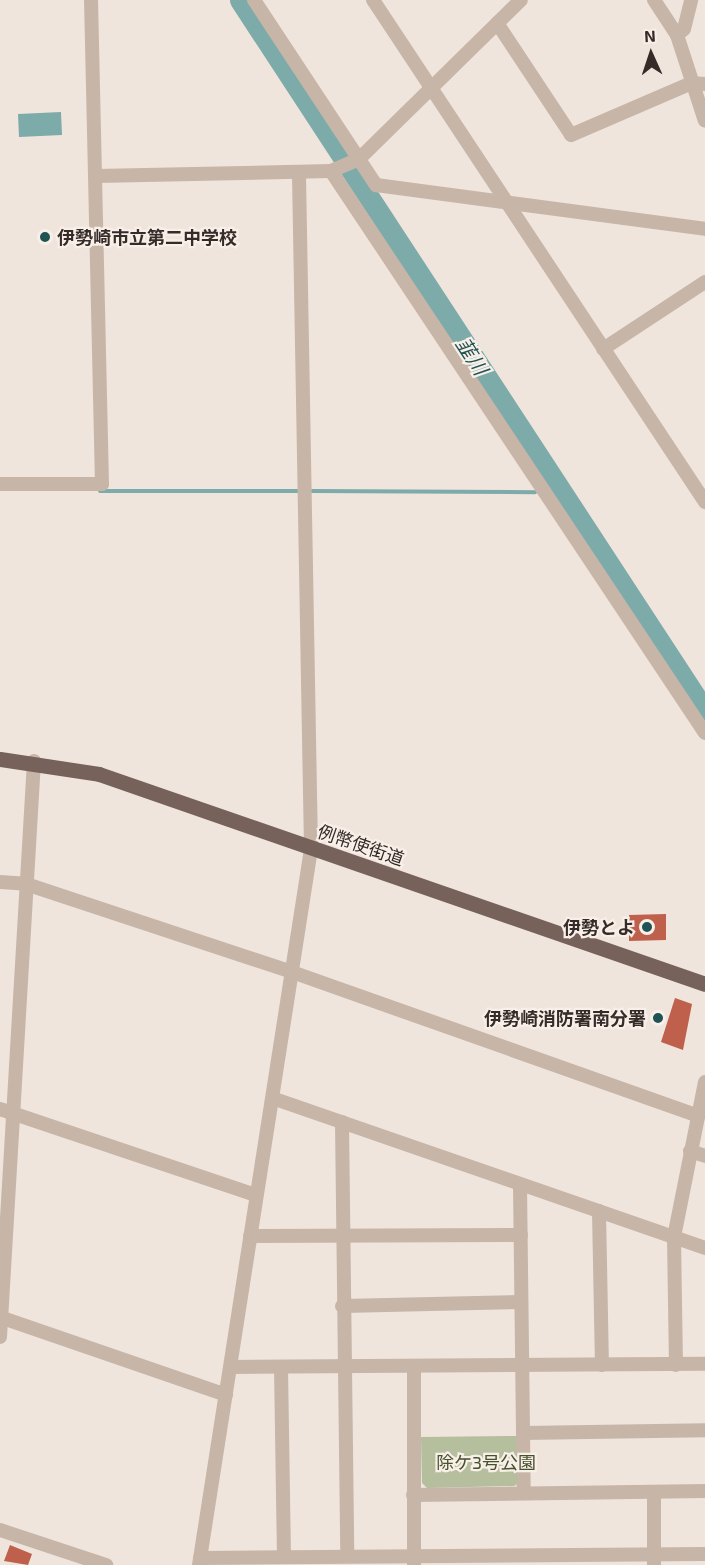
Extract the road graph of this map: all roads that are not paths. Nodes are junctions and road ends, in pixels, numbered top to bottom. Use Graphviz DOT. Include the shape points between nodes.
graph roads {
  1 [pos="91,0"];
  2 [pos="254,0"];
  3 [pos="373,0"];
  4 [pos="521,0"];
  5 [pos="654,0"];
  6 [pos="691,0"];
  7 [pos="504,6"];
  8 [pos="497,23"];
  9 [pos="677,35"];
  10 [pos="699,84"];
  11 [pos="431,88"];
  12 [pos="705,121"];
  13 [pos="356,160"];
  14 [pos="333,170"];
  15 [pos="299,173"];
  16 [pos="96,176"];
  17 [pos="506,203"];
  18 [pos="705,229"];
  19 [pos="705,282"];
  20 [pos="603,349"];
  21 [pos="0,484"];
  22 [pos="705,502"];
  23 [pos="705,733"];
  24 [pos="0,759"];
  25 [pos="34,761"];
  26 [pos="311,849"];
  27 [pos="0,882"];
  28 [pos="26,884"];
  29 [pos="292,972"];
  30 [pos="705,984"];
  31 [pos="705,1082"];
  32 [pos="275,1099"];
  33 [pos="5,1109"];
  34 [pos="698,1116"];
  35 [pos="342,1122"];
  36 [pos="690,1151"];
  37 [pos="705,1156"];
  38 [pos="520,1185"];
  39 [pos="256,1195"];
  40 [pos="599,1211"];
  41 [pos="340,1235"];
  42 [pos="521,1235"];
  43 [pos="250,1236"];
  44 [pos="674,1237"];
  45 [pos="705,1248"];
  46 [pos="521,1302"];
  47 [pos="342,1306"];
  48 [pos="1,1317"];
  49 [pos="0,1337"];
  50 [pos="344,1364"];
  51 [pos="705,1364"];
  52 [pos="522,1365"];
  53 [pos="602,1365"];
  54 [pos="676,1365"];
  55 [pos="414,1366"];
  56 [pos="231,1367"];
  57 [pos="280,1367"];
  58 [pos="226,1395"];
  59 [pos="705,1430"];
  60 [pos="523,1433"];
  61 [pos="705,1491"];
  62 [pos="524,1492"];
  63 [pos="654,1492"];
  64 [pos="413,1495"];
  65 [pos="0,1530"];
  66 [pos="705,1554"];
  67 [pos="347,1555"];
  68 [pos="284,1556"];
  69 [pos="654,1560"];
  70 [pos="200,1561"];
  71 [pos="414,1561"];
  72 [pos="106,1565"];
  1 -- 16 [label="street"];
  2 -- 13 [label="street"];
  3 -- 11 [label="street"];
  4 -- 7 [label="street"];
  5 -- 9 [label="street"];
  6 -- 9 [label="street" via="684,29"];
  7 -- 8 [label="street"];
  8 -- 10 [label="street" via="571,135"];
  8 -- 11 [label="street"];
  9 -- 10 [label="street"];
  10 -- 12 [label="street"];
  11 -- 13 [label="street"];
  11 -- 17 [label="street"];
  13 -- 14 [label="street"];
  13 -- 17 [label="street" via="376,186"];
  14 -- 15 [label="street"];
  14 -- 23 [label="street"];
  15 -- 16 [label="street"];
  15 -- 26 [label="street"];
  16 -- 21 [label="street" via="102,483"];
  17 -- 18 [label="street"];
  17 -- 20 [label="street"];
  19 -- 20 [label="street"];
  20 -- 22 [label="street"];
  24 -- 25 [label="main road, 例幣使街道"];
  25 -- 26 [label="main road, 例幣使街道" via="99,774"];
  25 -- 28 [label="street"];
  26 -- 29 [label="street"];
  26 -- 30 [label="main road, 例幣使街道"];
  27 -- 28 [label="street"];
  28 -- 29 [label="street"];
  28 -- 33 [label="street"];
  29 -- 32 [label="street"];
  29 -- 34 [label="street"];
  31 -- 34 [label="street"];
  32 -- 35 [label="street"];
  32 -- 39 [label="street"];
  33 -- 39 [label="street"];
  33 -- 48 [label="street"];
  34 -- 36 [label="street"];
  35 -- 38 [label="street"];
  35 -- 41 [label="street"];
  36 -- 37 [label="street"];
  36 -- 44 [label="street"];
  38 -- 40 [label="street"];
  38 -- 42 [label="street"];
  39 -- 43 [label="street"];
  40 -- 44 [label="street"];
  40 -- 53 [label="street"];
  41 -- 42 [label="street"];
  41 -- 43 [label="street"];
  41 -- 47 [label="street"];
  42 -- 46 [label="street"];
  43 -- 56 [label="street"];
  44 -- 45 [label="street"];
  44 -- 54 [label="street"];
  46 -- 47 [label="street"];
  46 -- 52 [label="street"];
  47 -- 50 [label="street"];
  48 -- 49 [label="street"];
  48 -- 58 [label="street"];
  50 -- 55 [label="street"];
  50 -- 57 [label="street"];
  50 -- 67 [label="street"];
  51 -- 54 [label="street"];
  52 -- 53 [label="street"];
  52 -- 55 [label="street"];
  52 -- 60 [label="street"];
  53 -- 54 [label="street"];
  55 -- 64 [label="street"];
  56 -- 57 [label="street"];
  56 -- 58 [label="street"];
  57 -- 68 [label="street"];
  58 -- 70 [label="street"];
  59 -- 60 [label="street"];
  60 -- 62 [label="street"];
  61 -- 63 [label="street"];
  62 -- 63 [label="street"];
  62 -- 64 [label="street"];
  63 -- 69 [label="street"];
  64 -- 71 [label="street"];
  65 -- 72 [label="street"];
  66 -- 69 [label="street"];
  67 -- 68 [label="street"];
  67 -- 71 [label="street"];
  68 -- 70 [label="street"];
  69 -- 71 [label="street"];
}
